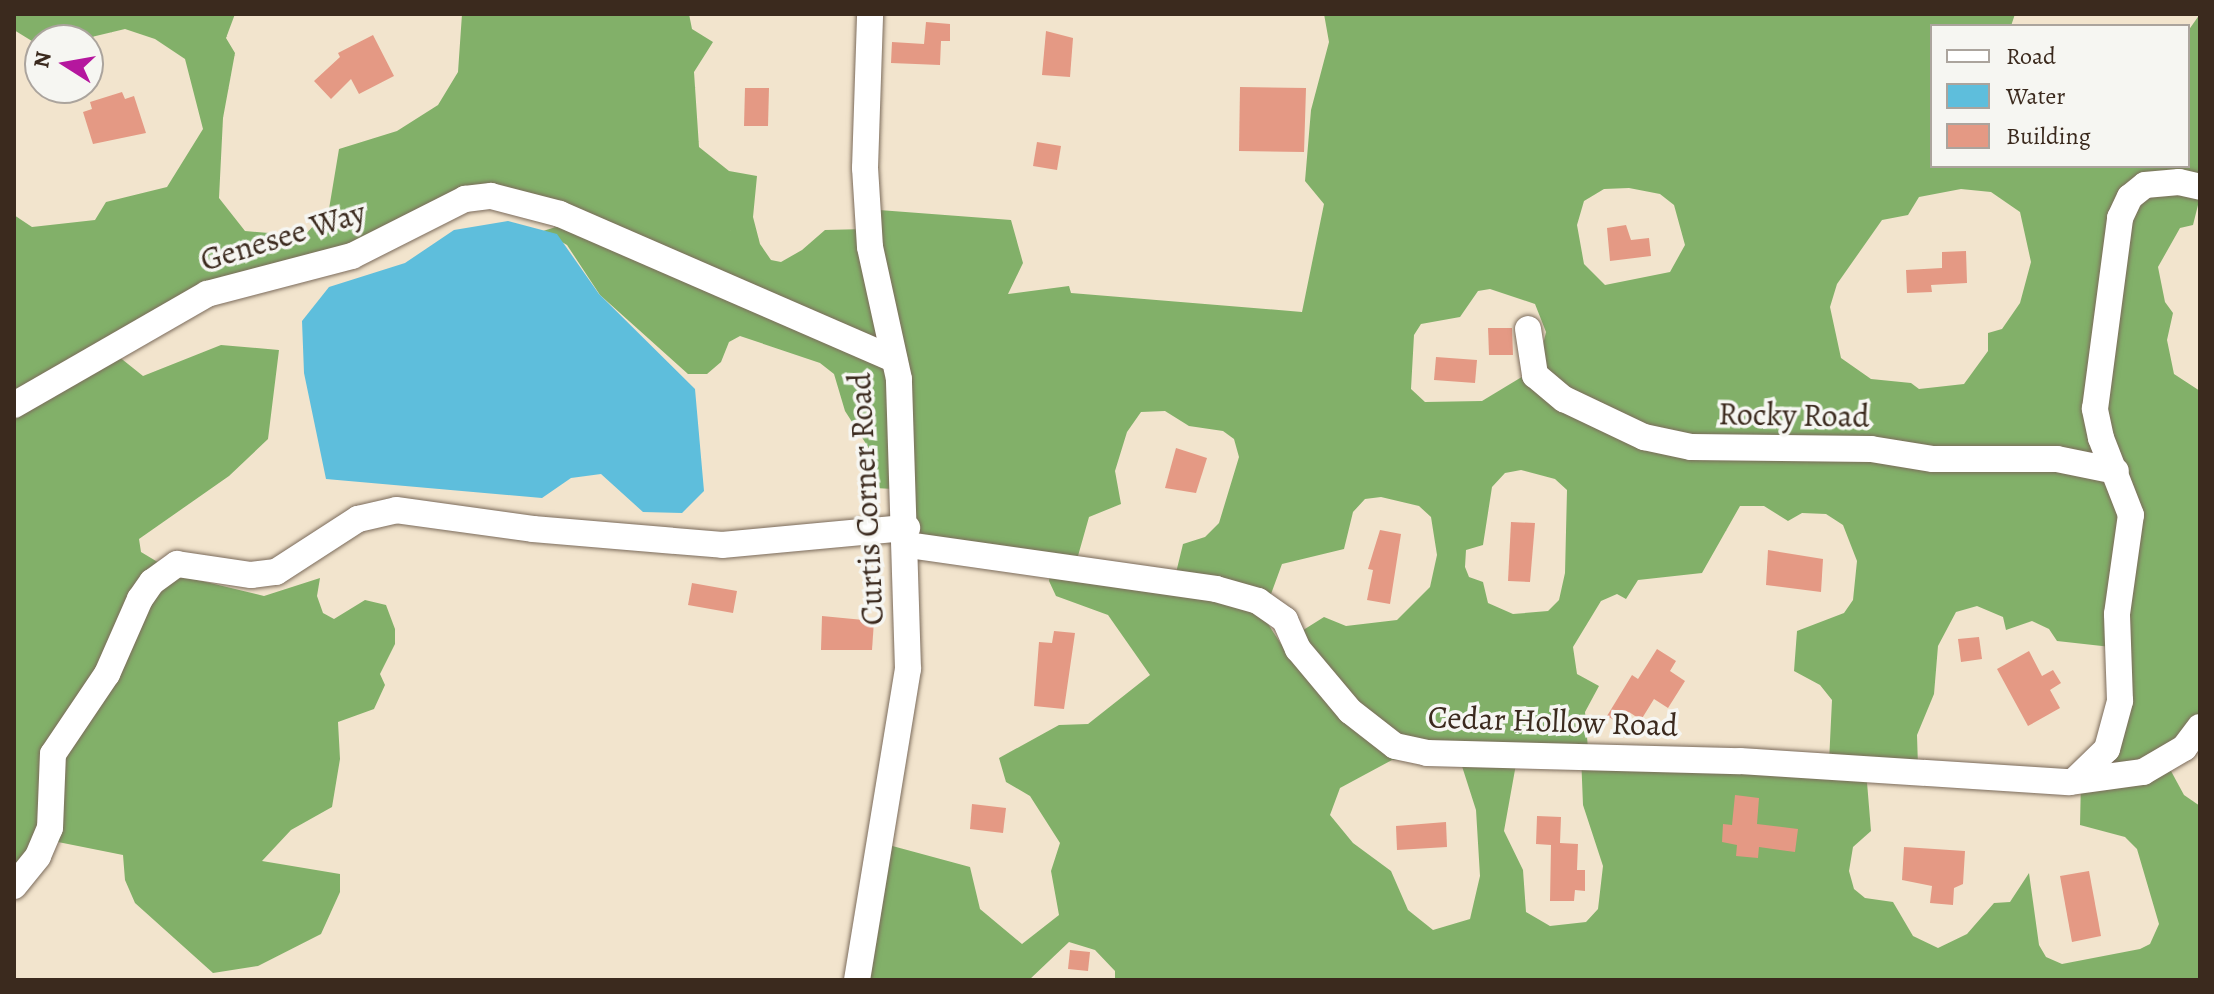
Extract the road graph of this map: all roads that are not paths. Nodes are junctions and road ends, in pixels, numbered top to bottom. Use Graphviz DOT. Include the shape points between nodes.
graph roads {
  1 [pos="870,14"];
  2 [pos="2200,187"];
  3 [pos="1528,329"];
  4 [pos="894,359"];
  5 [pos="14,405"];
  6 [pos="2116,471"];
  7 [pos="907,537"];
  8 [pos="2200,727"];
  9 [pos="2076,779"];
  10 [pos="14,886"];
  11 [pos="857,980"];
  1 -- 4 [label="street, Curtis Corner Road" via="865,168 870,247"];
  2 -- 6 [label="street" via="2179,182 2145,185 2130,197 2120,218 2095,409"];
  3 -- 6 [label="street, Rocky Road" via="1535,375 1564,399 1644,437 1691,447 1871,449 1933,459 2057,459"];
  4 -- 5 [label="street, Genesee Way" via="560,214 491,196 450,206 352,256 207,294"];
  4 -- 7 [label="street, Curtis Corner Road"];
  6 -- 9 [label="street" via="2131,515 2117,614 2118,716 2101,760"];
  7 -- 9 [label="street, Cedar Hollow Road" via="1216,589 1258,601 1285,620 1298,649 1350,711 1395,746 1427,753 1740,761"];
  7 -- 10 [label="street, Cedar Hollow Road" via="722,545 533,529 396,510 358,519 276,572 251,575 177,564 152,582 140,599 107,674 53,754 50,828 38,856"];
  7 -- 11 [label="street, Curtis Corner Road" via="905,702"];
  8 -- 9 [label="street, Cedar Hollow Road" via="2184,748 2143,772"];
}
